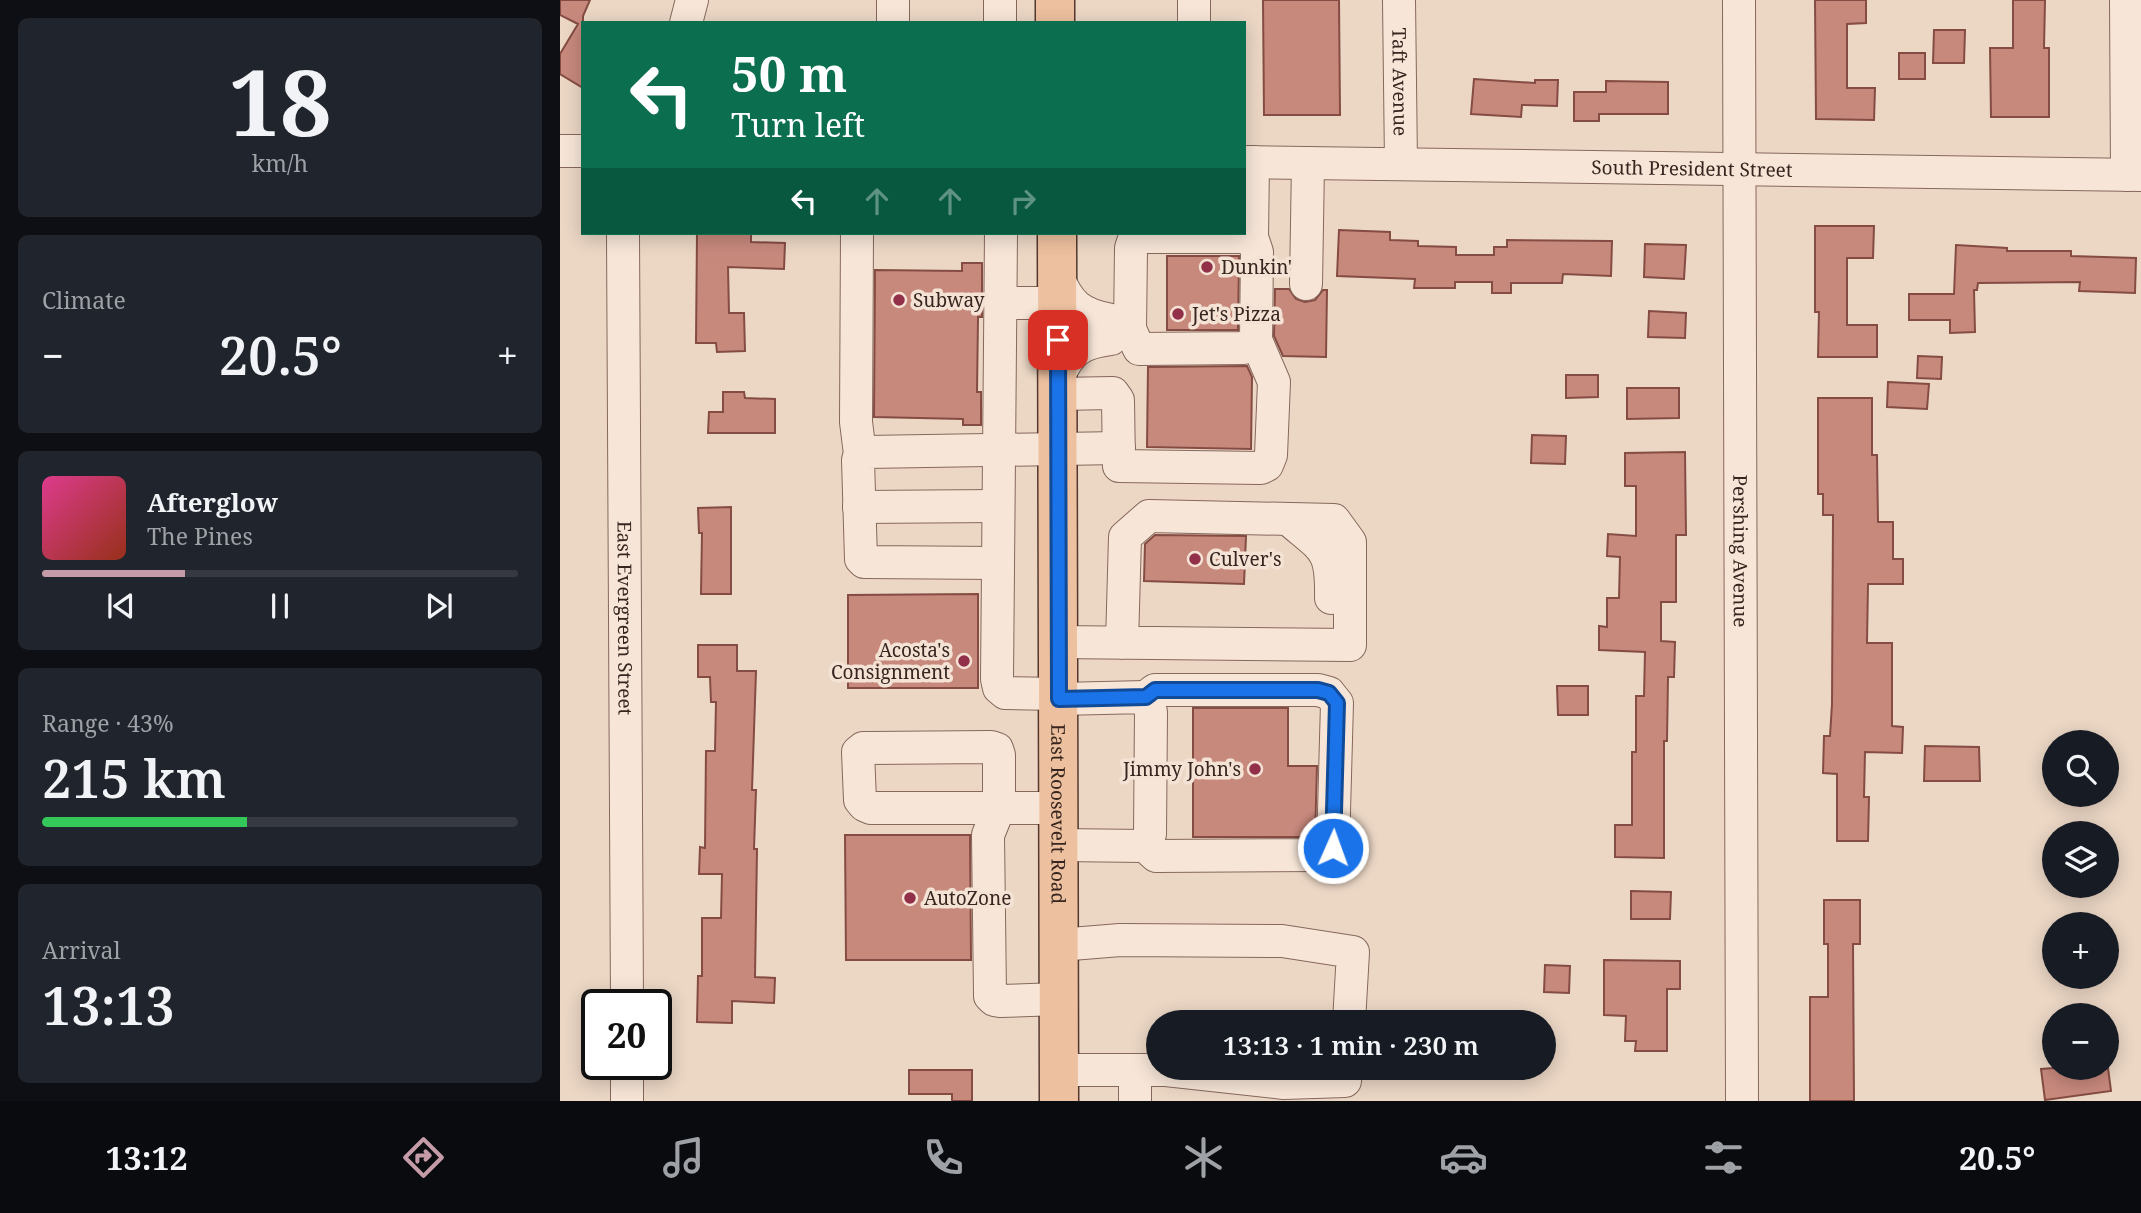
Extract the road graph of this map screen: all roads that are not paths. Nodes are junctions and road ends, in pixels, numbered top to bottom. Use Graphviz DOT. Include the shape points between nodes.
graph roads {
  1 [pos="692,0"];
  2 [pos="893,0"];
  3 [pos="1000,0"];
  4 [pos="1055,0"];
  5 [pos="1194,0"];
  6 [pos="1399,0"];
  7 [pos="1739,0"];
  8 [pos="2126,0"];
  9 [pos="687,21"];
  10 [pos="893,21"];
  11 [pos="1000,21"];
  12 [pos="1055,21"];
  13 [pos="1194,21"];
  14 [pos="560,151"];
  15 [pos="581,151"];
  16 [pos="1249,162"];
  17 [pos="1308,163"];
  18 [pos="1401,164"];
  19 [pos="1739,169"];
  20 [pos="2134,175"];
  21 [pos="623,235"];
  22 [pos="857,235"];
  23 [pos="1001,235"];
  24 [pos="1057,235"];
  25 [pos="1252,237"];
  26 [pos="1306,284"];
  27 [pos="1057,289"];
  28 [pos="1000,303"];
  29 [pos="1124,329"];
  30 [pos="1256,340"];
  31 [pos="1058,386"];
  32 [pos="1119,448"];
  33 [pos="1058,449"];
  34 [pos="998,450"];
  35 [pos="860,454"];
  36 [pos="997,506"];
  37 [pos="859,507"];
  38 [pos="997,563"];
  39 [pos="1059,642"];
  40 [pos="1122,643"];
  41 [pos="1058,696"];
  42 [pos="1146,697"];
  43 [pos="1059,827"];
  44 [pos="1145,846"];
  45 [pos="1059,945"];
  46 [pos="626,989"];
  47 [pos="1059,999"];
  48 [pos="1350,1010"];
  49 [pos="1136,1070"];
  50 [pos="627,1080"];
  51 [pos="1345,1083"];
  52 [pos="1059,1085"];
  53 [pos="627,1101"];
  54 [pos="1135,1101"];
  55 [pos="1742,1101"];
  1 -- 9 [label="street"];
  2 -- 10 [label="street"];
  3 -- 11 [label="street"];
  4 -- 12 [label="main road"];
  5 -- 13 [label="street"];
  6 -- 18 [label="street, Taft Avenue"];
  7 -- 19 [label="street, Pershing Avenue"];
  8 -- 20 [label="street"];
  14 -- 15 [label="street"];
  16 -- 17 [label="street, South President Street"];
  16 -- 25 [label="street"];
  17 -- 18 [label="street, South President Street"];
  17 -- 26 [label="street"];
  18 -- 19 [label="street, South President Street"];
  19 -- 20 [label="street, South President Street"];
  19 -- 55 [label="street, Pershing Avenue"];
  21 -- 46 [label="street, East Evergreen Street"];
  22 -- 35 [label="street" via="856,422"];
  23 -- 28 [label="street"];
  24 -- 27 [label="main road, East Roosevelt Road"];
  25 -- 29 [label="street" via="1134,239"];
  25 -- 30 [label="street" via="1257,252"];
  27 -- 28 [label="street"];
  27 -- 29 [label="street" via="1077,308"];
  27 -- 31 [label="main road, East Roosevelt Road"];
  28 -- 34 [label="street"];
  29 -- 30 [label="street" via="1139,349 1244,348"];
  29 -- 31 [label="street" via="1111,339 1076,349 1065,362"];
  30 -- 32 [label="street" via="1274,382 1267,465 1119,466"];
  31 -- 32 [label="street" via="1113,394 1118,400"];
  31 -- 33 [label="main road, East Roosevelt Road"];
  32 -- 33 [label="street"];
  33 -- 34 [label="street"];
  33 -- 39 [label="main road, East Roosevelt Road"];
  34 -- 35 [label="street"];
  34 -- 36 [label="street"];
  35 -- 37 [label="street"];
  36 -- 37 [label="street"];
  36 -- 38 [label="street"];
  37 -- 38 [label="street" via="864,562"];
  38 -- 41 [label="street" via="999,688 1005,693"];
  39 -- 40 [label="street"];
  39 -- 41 [label="main road, East Roosevelt Road"];
  40 -- 40 [label="street" via="1350,645 1350,542 1334,520 1149,516 1125,537"];
  41 -- 42 [label="street"];
  41 -- 43 [label="main road, East Roosevelt Road"];
  42 -- 44 [label="street" via="1151,739 1150,834"];
  42 -- 44 [label="street" via="1155,690 1318,690 1329,693 1337,703 1333,848 1325,855 1156,856"];
  43 -- 44 [label="street"];
  43 -- 45 [label="main road, East Roosevelt Road"];
  43 -- 47 [label="street" via="999,808 988,835 990,996 994,1000"];
  45 -- 47 [label="main road, East Roosevelt Road"];
  45 -- 48 [label="street" via="1120,940 1282,941 1353,952"];
  47 -- 52 [label="main road, East Roosevelt Road"];
  49 -- 51 [label="street" via="1284,1083"];
  49 -- 52 [label="street"];
  49 -- 54 [label="street"];
  50 -- 53 [label="street"];
}
